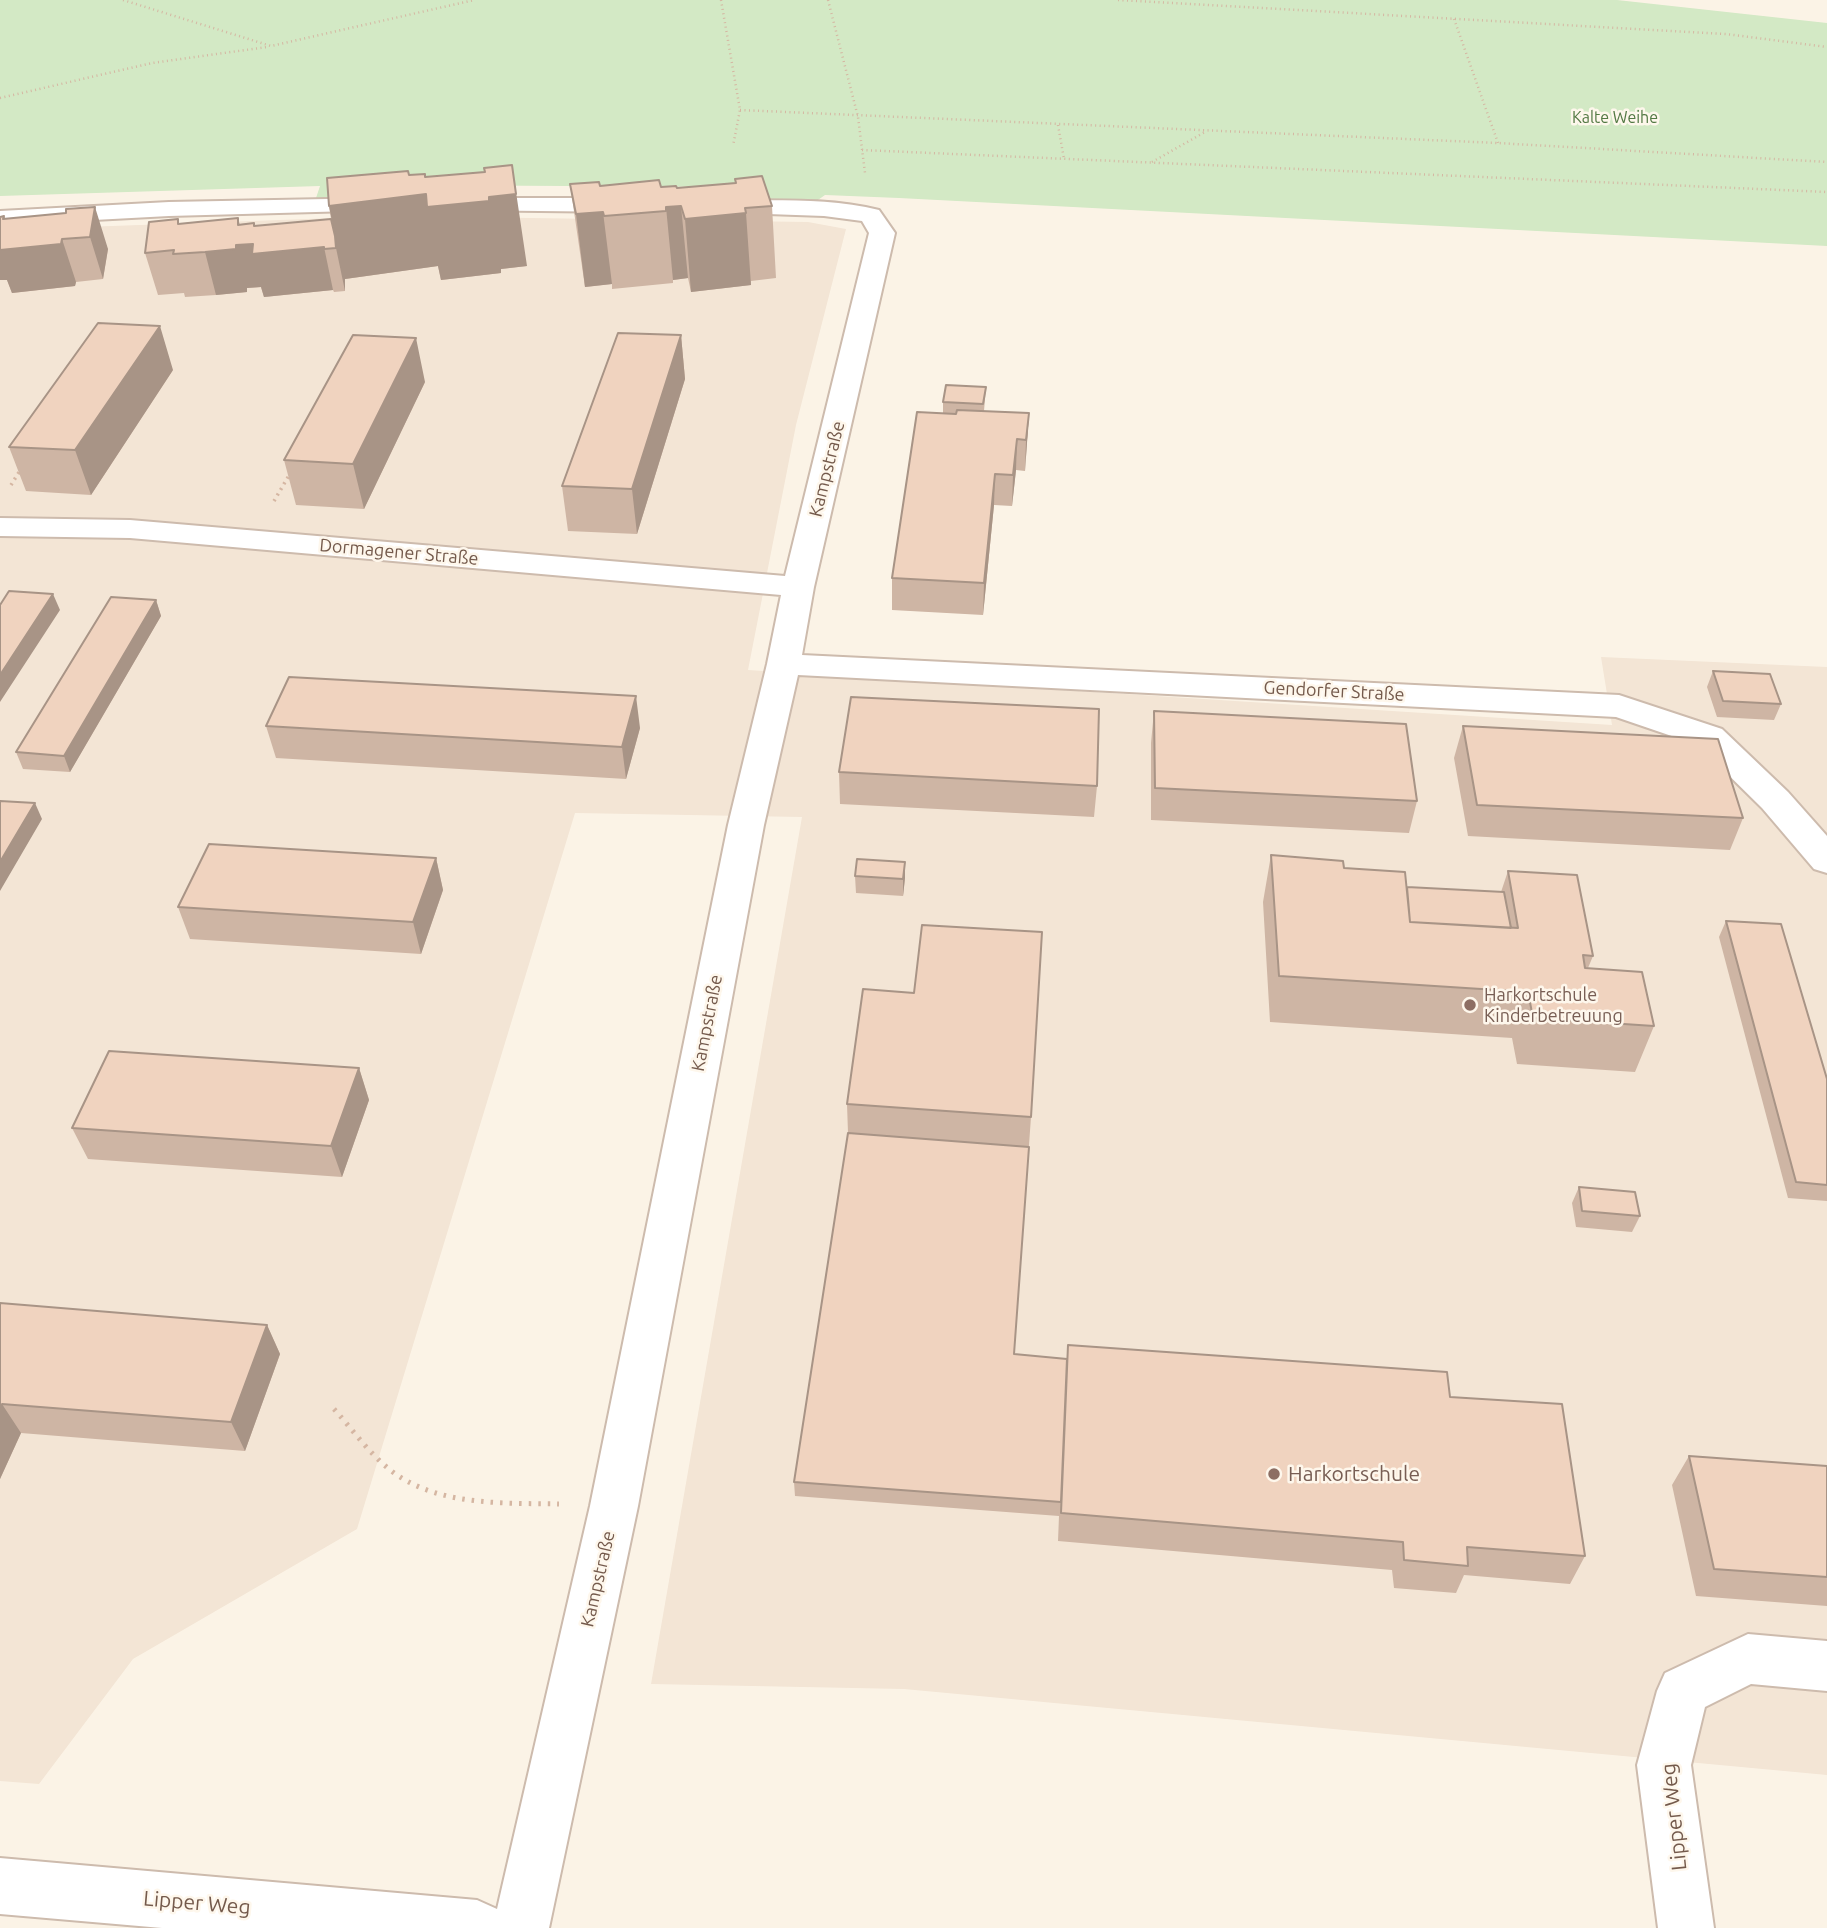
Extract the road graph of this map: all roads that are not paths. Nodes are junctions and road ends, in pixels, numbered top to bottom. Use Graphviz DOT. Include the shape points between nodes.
graph roads {
  1 [pos="403,205"];
  2 [pos="444,205"];
  3 [pos="644,206"];
  4 [pos="697,207"];
  5 [pos="0,218"];
  6 [pos="0,527"];
  7 [pos="798,587"];
  8 [pos="784,664"];
  9 [pos="1827,860"];
  10 [pos="1827,1665"];
  11 [pos="0,1886"];
  12 [pos="477,1928"];
  13 [pos="521,1928"];
  14 [pos="1686,1928"];
  1 -- 5 [label="street" via="169,209"];
  2 -- 3 [label="street"];
  4 -- 7 [label="street, Kampstraße" via="824,209 870,215 882,233"];
  6 -- 7 [label="street, Dormagener Straße" via="130,529"];
  7 -- 8 [label="street, Kampstraße"];
  8 -- 9 [label="street, Gendorfer Straße" via="1619,706 1710,737 1775,800"];
  8 -- 13 [label="street, Kampstraße" via="746,825 614,1506"];
  10 -- 14 [label="street, Lipper Weg" via="1748,1659 1682,1691 1664,1765"];
  11 -- 12 [label="street, Lipper Weg"];
}
